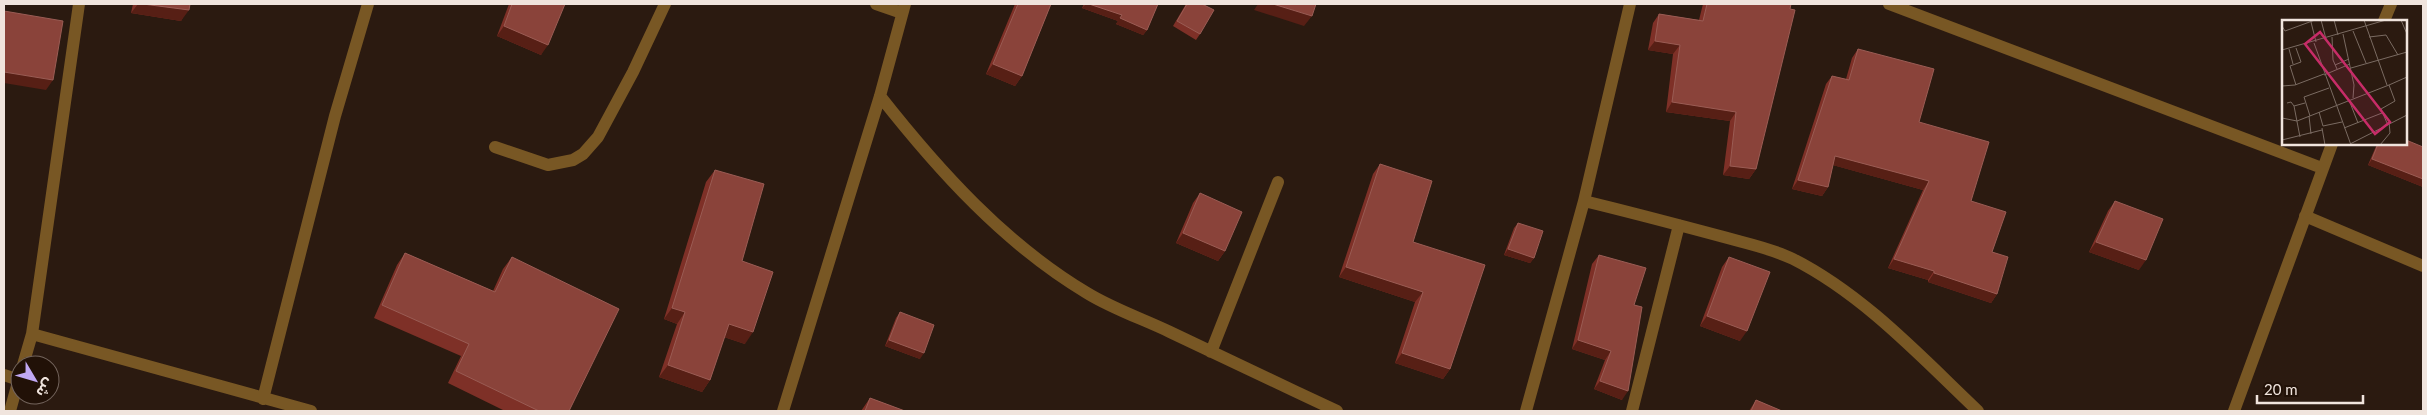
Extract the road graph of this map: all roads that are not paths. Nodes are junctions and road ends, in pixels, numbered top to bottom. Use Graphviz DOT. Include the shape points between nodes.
graph roads {
  1 [pos="79,4"];
  2 [pos="368,4"];
  3 [pos="665,4"];
  4 [pos="876,4"];
  5 [pos="1630,4"];
  6 [pos="1889,4"];
  7 [pos="2391,4"];
  8 [pos="904,8"];
  9 [pos="2384,20"];
  10 [pos="880,96"];
  11 [pos="2332,145"];
  12 [pos="495,147"];
  13 [pos="2322,168"];
  14 [pos="1278,182"];
  15 [pos="1584,201"];
  16 [pos="2304,216"];
  17 [pos="1678,225"];
  18 [pos="2423,266"];
  19 [pos="32,334"];
  20 [pos="1212,352"];
  21 [pos="26,355"];
  22 [pos="262,400"];
  23 [pos="311,411"];
  24 [pos="783,411"];
  25 [pos="1337,411"];
  26 [pos="1526,411"];
  27 [pos="1632,411"];
  28 [pos="1978,411"];
  29 [pos="2234,411"];
  1 -- 19 [label="street"];
  2 -- 22 [label="street" via="335,116"];
  3 -- 12 [label="street" via="634,72 598,137 583,154 573,160 548,164"];
  4 -- 8 [label="street"];
  5 -- 15 [label="street"];
  6 -- 13 [label="street"];
  7 -- 9 [label="street"];
  8 -- 10 [label="street"];
  10 -- 20 [label="street" via="919,146 962,192 1044,263 1088,294"];
  10 -- 24 [label="street"];
  11 -- 13 [label="street"];
  13 -- 16 [label="street"];
  14 -- 20 [label="street"];
  15 -- 17 [label="street"];
  15 -- 26 [label="street"];
  16 -- 18 [label="street"];
  16 -- 29 [label="street"];
  17 -- 27 [label="street"];
  17 -- 28 [label="street" via="1792,258 1828,281 1907,343"];
  19 -- 21 [label="street"];
  19 -- 22 [label="street"];
  20 -- 25 [label="street"];
  22 -- 23 [label="street"];
}
